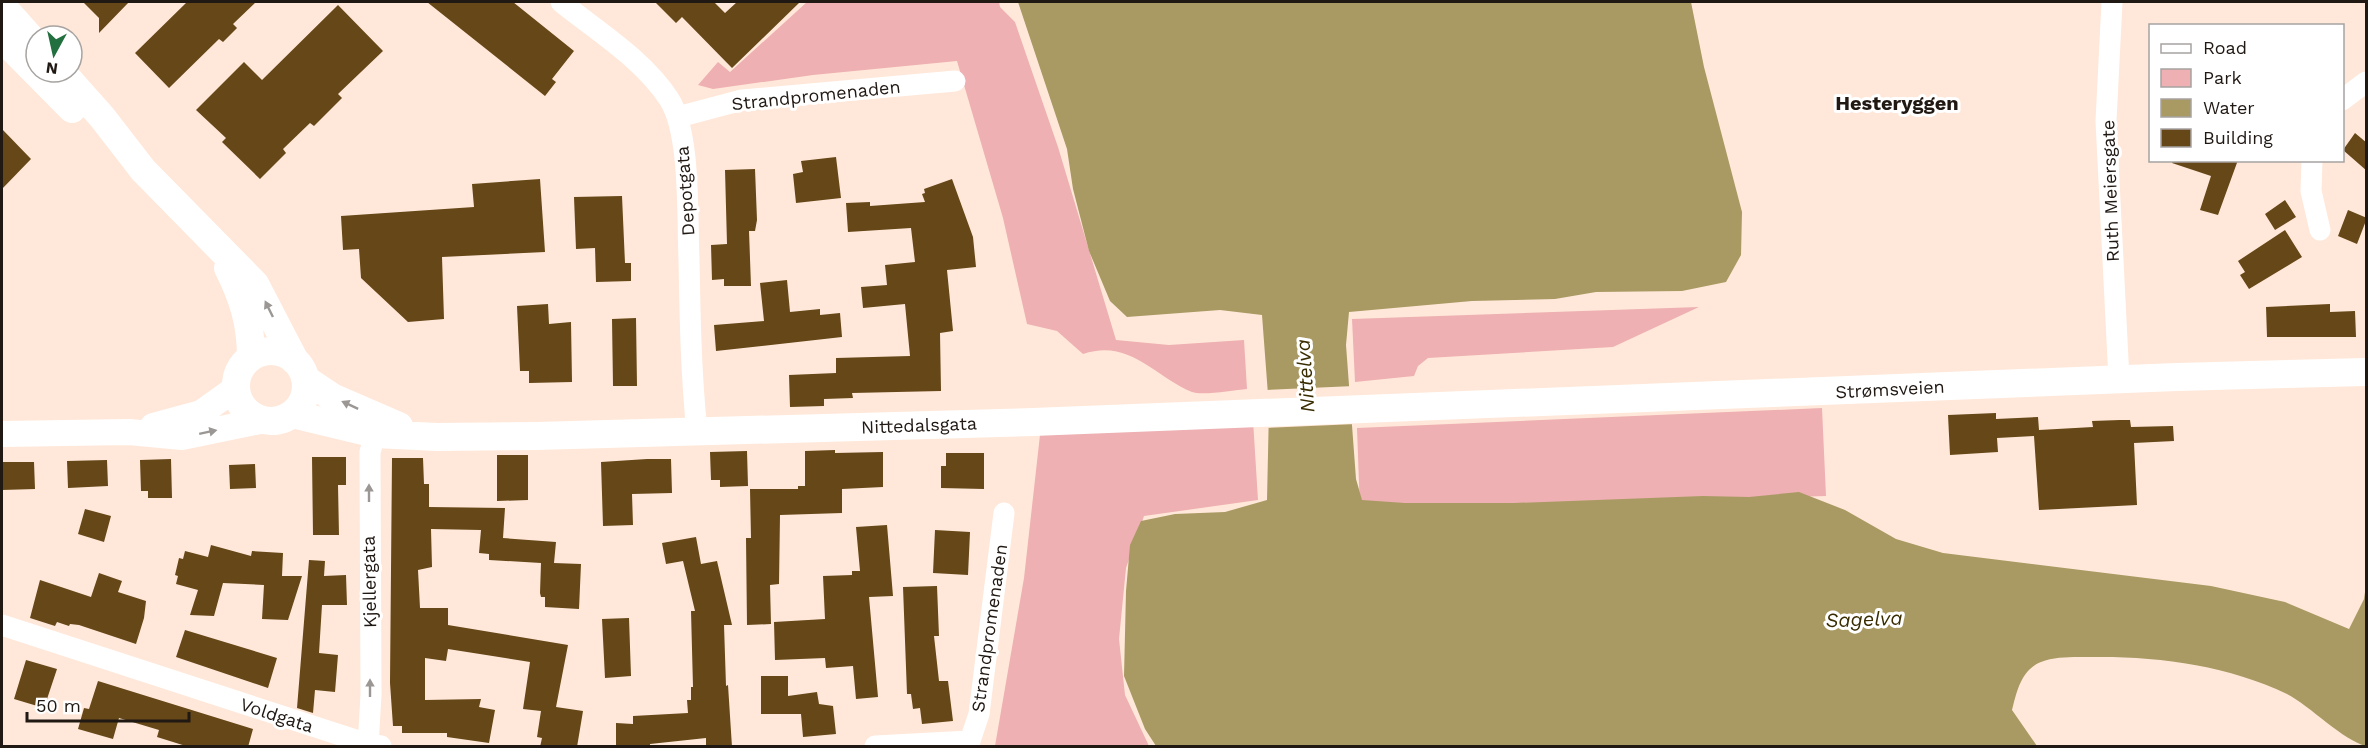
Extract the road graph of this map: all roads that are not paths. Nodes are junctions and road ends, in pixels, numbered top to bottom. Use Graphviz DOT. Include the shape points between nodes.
graph roads {
  1 [pos="561,2"];
  2 [pos="2112,2"];
  3 [pos="2,3"];
  4 [pos="24,30"];
  5 [pos="2,38"];
  6 [pos="955,81"];
  7 [pos="2367,82"];
  8 [pos="73,84"];
  9 [pos="2344,99"];
  10 [pos="678,117"];
  11 [pos="2312,162"];
  12 [pos="143,171"];
  13 [pos="2320,230"];
  14 [pos="219,250"];
  15 [pos="251,357"];
  16 [pos="300,370"];
  17 [pos="2367,372"];
  18 [pos="2119,380"];
  19 [pos="236,388"];
  20 [pos="1414,408"];
  21 [pos="292,414"];
  22 [pos="265,420"];
  23 [pos="378,426"];
  24 [pos="129,432"];
  25 [pos="697,432"];
  26 [pos="2,434"];
  27 [pos="1004,513"];
  28 [pos="2,625"];
  29 [pos="968,744"];
  30 [pos="372,746"];
  31 [pos="875,747"];
  1 -- 10 [label="street, Depotgata" via="649,73"];
  2 -- 18 [label="street, Ruth Meiersgate" via="2106,121"];
  3 -- 4 [label="main road"];
  5 -- 12 [label="main road" via="100,138"];
  6 -- 10 [label="street, Strandpromenaden" via="742,100"];
  7 -- 9 [label="street"];
  8 -- 12 [label="main road"];
  10 -- 25 [label="street, Depotgata" via="687,192 692,385"];
  11 -- 13 [label="street" via="2313,203"];
  12 -- 14 [label="main road"];
  14 -- 15 [label="main road" via="240,292 250,327"];
  16 -- 14 [label="main road, one-way" via="255,284"];
  15 -- 16 [label="main road" via="279,352"];
  15 -- 19 [label="main road" via="240,371"];
  16 -- 21 [label="main road" via="304,398"];
  23 -- 16 [label="main road, Nittedalsgata, one-way"];
  17 -- 18 [label="main road, Strømsveien"];
  18 -- 20 [label="main road, Strømsveien"];
  19 -- 22 [label="main road" via="245,409"];
  19 -- 24 [label="street" via="201,413"];
  20 -- 25 [label="main road, Nittedalsgata"];
  21 -- 22 [label="main road"];
  21 -- 23 [label="main road, Nittedalsgata"];
  24 -- 22 [label="street, one-way" via="182,437"];
  23 -- 25 [label="main road, Nittedalsgata" via="423,436"];
  30 -- 23 [label="street, Kjellergata, one-way" via="369,477 370,452"];
  24 -- 26 [label="street"];
  27 -- 29 [label="street, Strandpromenaden" via="979,714"];
  28 -- 30 [label="street, Voldgata"];
  29 -- 31 [label="street"];
}
